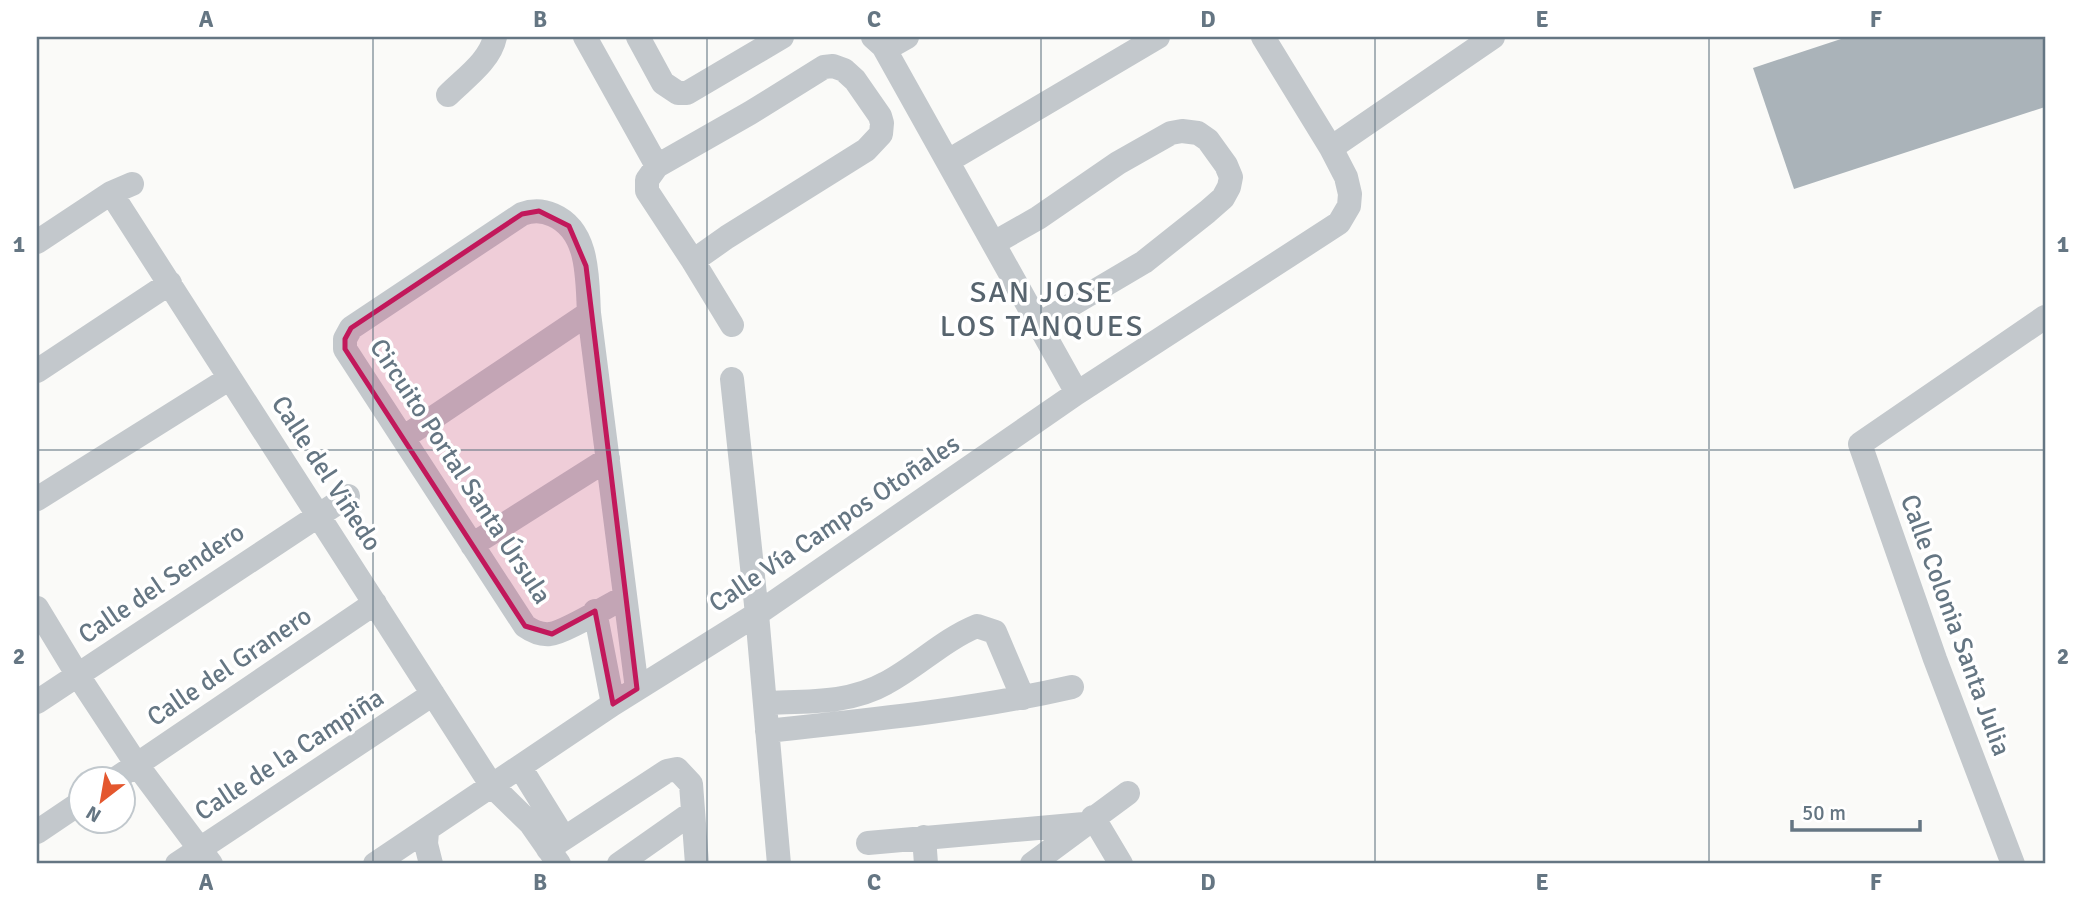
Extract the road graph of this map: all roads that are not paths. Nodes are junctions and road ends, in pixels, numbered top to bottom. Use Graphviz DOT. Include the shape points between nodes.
graph roads {
  1 [pos="495,37"];
  2 [pos="585,37"];
  3 [pos="638,37"];
  4 [pos="782,37"];
  5 [pos="907,37"];
  6 [pos="1158,37"];
  7 [pos="1263,37"];
  8 [pos="1493,37"];
  9 [pos="878,42"];
  10 [pos="448,94"];
  11 [pos="1331,148"];
  12 [pos="948,161"];
  13 [pos="657,166"];
  14 [pos="37,242"];
  15 [pos="994,243"];
  16 [pos="693,261"];
  17 [pos="170,283"];
  18 [pos="589,313"];
  19 [pos="2045,317"];
  20 [pos="1039,324"];
  21 [pos="732,326"];
  22 [pos="37,371"];
  23 [pos="230,378"];
  24 [pos="732,379"];
  25 [pos="1077,393"];
  26 [pos="403,438"];
  27 [pos="608,459"];
  28 [pos="348,496"];
  29 [pos="37,499"];
  30 [pos="318,514"];
  31 [pos="472,545"];
  32 [pos="625,597"];
  33 [pos="375,603"];
  34 [pos="37,608"];
  35 [pos="596,611"];
  36 [pos="757,614"];
  37 [pos="77,674"];
  38 [pos="887,683"];
  39 [pos="1072,687"];
  40 [pos="637,689"];
  41 [pos="433,694"];
  42 [pos="1023,698"];
  43 [pos="37,702"];
  44 [pos="765,703"];
  45 [pos="613,704"];
  46 [pos="890,717"];
  47 [pos="767,731"];
  48 [pos="123,764"];
  49 [pos="136,766"];
  50 [pos="520,767"];
  51 [pos="136,782"];
  52 [pos="492,786"];
  53 [pos="1128,793"];
  54 [pos="66,812"];
  55 [pos="693,813"];
  56 [pos="1089,820"];
  57 [pos="1027,827"];
  58 [pos="427,831"];
  59 [pos="37,832"];
  60 [pos="924,837"];
  61 [pos="868,843"];
  62 [pos="557,851"];
  63 [pos="206,856"];
  64 [pos="386,862"];
  65 [pos="1034,863"];
  66 [pos="177,864"];
  67 [pos="430,864"];
  68 [pos="619,864"];
  69 [pos="697,864"];
  70 [pos="779,864"];
  71 [pos="926,864"];
  72 [pos="1121,864"];
  73 [pos="2012,864"];
  1 -- 10 [label="street" via="482,63"];
  2 -- 13 [label="street"];
  3 -- 4 [label="street" via="663,83 687,93"];
  5 -- 9 [label="street" via="891,46"];
  6 -- 12 [label="street"];
  7 -- 11 [label="street, Calle Vía Campos Otoñales"];
  8 -- 11 [label="street"];
  9 -- 12 [label="street"];
  11 -- 25 [label="street, Calle Vía Campos Otoñales" via="1350,194 1345,216"];
  12 -- 15 [label="street"];
  13 -- 16 [label="street" via="647,191"];
  13 -- 16 [label="street" via="824,67 839,67 850,74 880,116 881,134 866,150"];
  14 -- 17 [label="street, Calle del Viñedo" via="122,188"];
  15 -- 20 [label="street"];
  15 -- 20 [label="street" via="1171,133 1198,133 1226,165 1229,187 1207,212 1144,262"];
  16 -- 21 [label="street"];
  17 -- 22 [label="street"];
  17 -- 23 [label="street, Calle del Viñedo"];
  18 -- 26 [label="street"];
  18 -- 26 [label="street, Circuito Portal Santa Úrsula" via="586,266 576,235 559,218 530,211 359,322 347,334 345,349"];
  18 -- 27 [label="street, Circuito Portal Santa Úrsula"];
  19 -- 73 [label="street, Calle Colonia Santa Julia" via="1860,444"];
  20 -- 25 [label="street"];
  23 -- 29 [label="street"];
  23 -- 30 [label="street, Calle del Viñedo"];
  24 -- 36 [label="street"];
  25 -- 36 [label="street, Calle Vía Campos Otoñales"];
  26 -- 31 [label="street, Circuito Portal Santa Úrsula"];
  27 -- 31 [label="street"];
  27 -- 32 [label="street, Circuito Portal Santa Úrsula"];
  28 -- 30 [label="street, Calle del Sendero"];
  30 -- 33 [label="street, Calle del Viñedo"];
  30 -- 37 [label="street, Calle del Sendero"];
  31 -- 35 [label="street, Circuito Portal Santa Úrsula" via="524,626 533,632 559,632"];
  32 -- 35 [label="street, Circuito Portal Santa Úrsula"];
  32 -- 40 [label="street, Circuito Portal Santa Úrsula"];
  33 -- 41 [label="street, Calle del Viñedo"];
  33 -- 49 [label="street, Calle del Granero"];
  34 -- 37 [label="street"];
  35 -- 45 [label="street"];
  36 -- 40 [label="street, Calle Vía Campos Otoñales"];
  36 -- 44 [label="street"];
  37 -- 43 [label="street, Calle del Sendero"];
  37 -- 48 [label="street"];
  38 -- 42 [label="street" via="937,647 977,626 995,632"];
  38 -- 44 [label="street" via="858,696"];
  38 -- 46 [label="street"];
  39 -- 42 [label="street"];
  40 -- 45 [label="street, Calle Vía Campos Otoñales"];
  41 -- 52 [label="street, Calle del Viñedo"];
  41 -- 63 [label="street, Calle de la Campiña"];
  42 -- 46 [label="street"];
  44 -- 47 [label="street"];
  45 -- 50 [label="street, Calle Vía Campos Otoñales"];
  46 -- 47 [label="street"];
  47 -- 70 [label="street"];
  50 -- 52 [label="street, Calle Vía Campos Otoñales"];
  50 -- 62 [label="street"];
  51 -- 63 [label="street"];
  52 -- 58 [label="street, Calle Vía Campos Otoñales"];
  52 -- 62 [label="street, Calle del Viñedo"];
  53 -- 56 [label="street"];
  54 -- 59 [label="street"];
  55 -- 62 [label="street" via="691,784 677,768"];
  55 -- 68 [label="street"];
  55 -- 69 [label="street"];
  56 -- 57 [label="street"];
  56 -- 65 [label="street"];
  56 -- 72 [label="street"];
  57 -- 60 [label="street"];
  57 -- 65 [label="street"];
  58 -- 64 [label="street, Calle Vía Campos Otoñales"];
  58 -- 67 [label="street"];
  60 -- 61 [label="street"];
  60 -- 71 [label="street"];
  63 -- 66 [label="street, Calle de la Campiña"];
}
